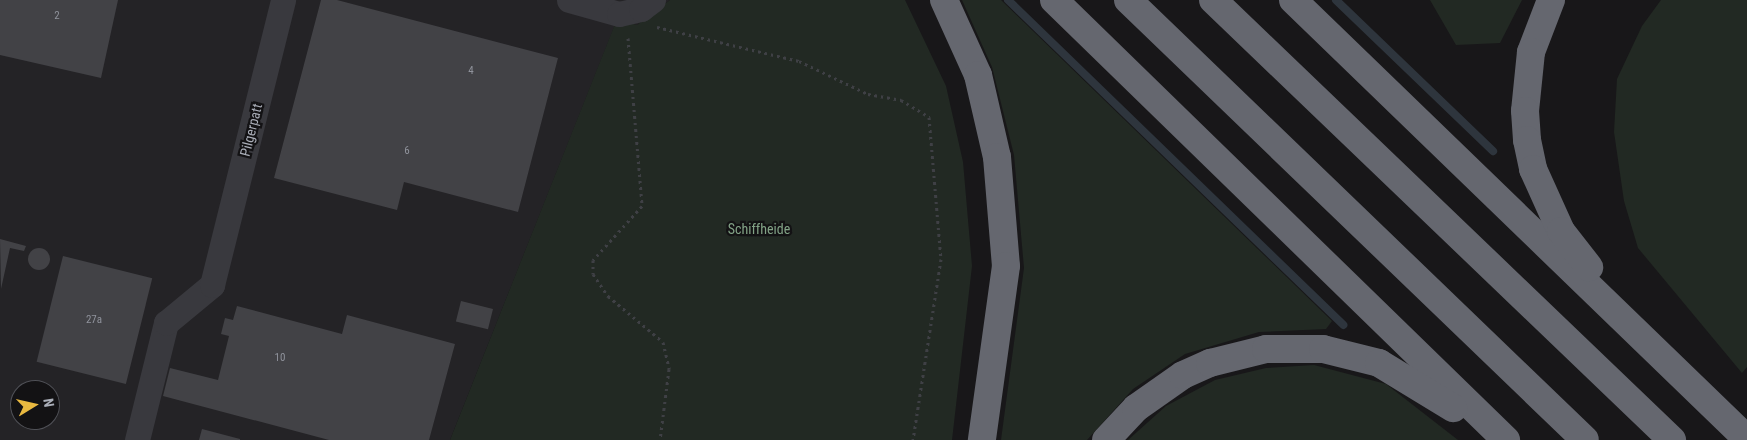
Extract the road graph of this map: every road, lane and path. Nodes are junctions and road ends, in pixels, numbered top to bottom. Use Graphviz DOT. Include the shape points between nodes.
graph roads {
  1 [pos="283,0"];
  2 [pos="570,0"];
  3 [pos="944,0"];
  4 [pos="1054,0"];
  5 [pos="1128,0"];
  6 [pos="1213,0"];
  7 [pos="1294,0"];
  8 [pos="1551,0"];
  9 [pos="637,8"];
  10 [pos="1642,338"];
  11 [pos="1747,439"];
  12 [pos="137,440"];
  13 [pos="660,440"];
  14 [pos="913,440"];
  15 [pos="982,440"];
  16 [pos="1106,440"];
  17 [pos="1494,440"];
  18 [pos="1506,440"];
  19 [pos="1585,440"];
  20 [pos="1672,440"];
  1 -- 12 [label="street, Pilgerpatt" via="212,285 166,323"];
  2 -- 9 [label="street"];
  3 -- 15 [label="highway" via="982,93 997,157 1006,266"];
  4 -- 18 [label="highway"];
  5 -- 19 [label="highway"];
  6 -- 20 [label="highway"];
  7 -- 10 [label="highway"];
  8 -- 10 [label="highway" via="1531,52 1526,81 1527,140 1533,170 1561,231"];
  9 -- 13 [label="path" via="628,37 642,206 593,260 593,274 608,296 663,342 669,369"];
  9 -- 14 [label="path" via="653,26 800,61 868,94 901,100 928,117 941,259"];
  10 -- 11 [label="highway"];
  16 -- 17 [label="highway" via="1136,408 1184,375 1237,354 1295,348 1352,354 1379,363 1433,392"];
}
